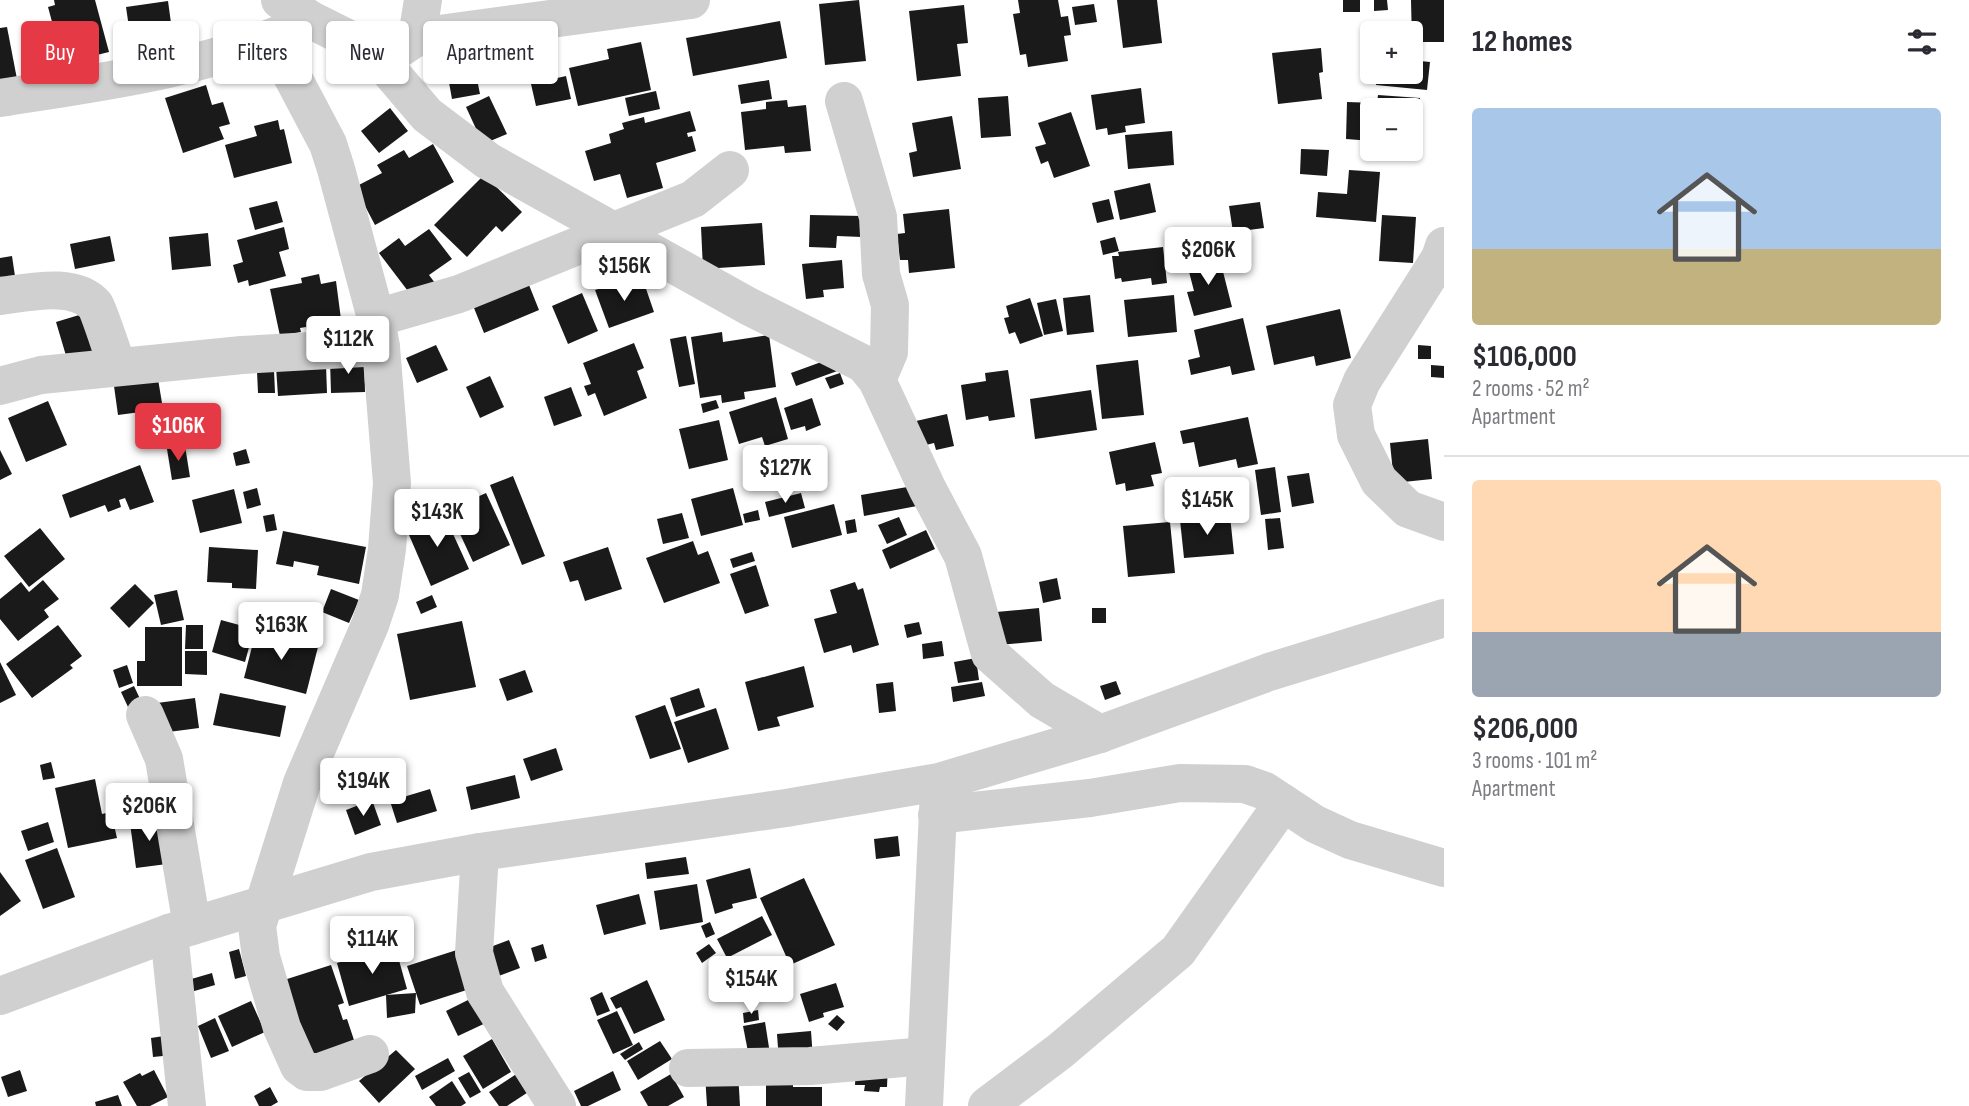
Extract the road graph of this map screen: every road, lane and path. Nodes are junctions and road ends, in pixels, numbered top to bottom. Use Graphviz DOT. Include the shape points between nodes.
graph roads {
  1 [pos="423,0"];
  2 [pos="691,0"];
  3 [pos="296,10"];
  4 [pos="326,26"];
  5 [pos="417,37"];
  6 [pos="409,42"];
  7 [pos="213,56"];
  8 [pos="296,84"];
  9 [pos="401,84"];
  10 [pos="0,97"];
  11 [pos="844,101"];
  12 [pos="730,170"];
  13 [pos="612,231"];
  14 [pos="1444,246"];
  15 [pos="0,296"];
  16 [pos="378,333"];
  17 [pos="118,367"];
  18 [pos="877,380"];
  19 [pos="0,386"];
  20 [pos="1444,522"];
  21 [pos="1444,618"];
  22 [pos="145,715"];
  23 [pos="1100,734"];
  24 [pos="938,798"];
  25 [pos="1283,803"];
  26 [pos="480,852"];
  27 [pos="1444,868"];
  28 [pos="262,904"];
  29 [pos="180,930"];
  30 [pos="0,996"];
  31 [pos="370,1054"];
  32 [pos="926,1056"];
  33 [pos="688,1068"];
  34 [pos="187,1106"];
  35 [pos="557,1106"];
  36 [pos="924,1106"];
  37 [pos="987,1106"];
  1 -- 5 [label="street"];
  2 -- 5 [label="street"];
  3 -- 4 [label="street"];
  5 -- 6 [label="street"];
  7 -- 10 [label="street" via="141,76"];
  8 -- 16 [label="street" via="328,144"];
  9 -- 13 [label="street" via="428,115 488,161"];
  11 -- 18 [label="street" via="878,217 881,274 890,305 889,352"];
  12 -- 13 [label="street" via="693,199"];
  13 -- 16 [label="street"];
  13 -- 18 [label="street" via="864,364"];
  14 -- 20 [label="street" via="1352,405 1356,435 1379,481 1408,509"];
  15 -- 17 [label="street" via="55,289 73,292 94,305"];
  16 -- 17 [label="street" via="242,355"];
  16 -- 28 [label="street" via="392,484 380,595 302,783"];
  17 -- 19 [label="street" via="41,375"];
  18 -- 23 [label="street" via="963,556 990,654 1042,700"];
  21 -- 23 [label="street" via="1269,672"];
  22 -- 29 [label="street" via="164,759"];
  23 -- 24 [label="street"];
  24 -- 25 [label="street" via="1090,798 1180,783 1245,784"];
  24 -- 26 [label="street" via="786,808"];
  24 -- 32 [label="street"];
  25 -- 27 [label="street" via="1350,840"];
  25 -- 37 [label="street" via="1178,951"];
  26 -- 28 [label="street" via="372,872"];
  26 -- 35 [label="street" via="474,953 481,979"];
  28 -- 29 [label="street"];
  28 -- 31 [label="street" via="257,926 261,957 282,1028 299,1066 307,1072 320,1072"];
  29 -- 30 [label="street"];
  29 -- 34 [label="street"];
  32 -- 33 [label="street" via="810,1066"];
  32 -- 36 [label="street"];
}
